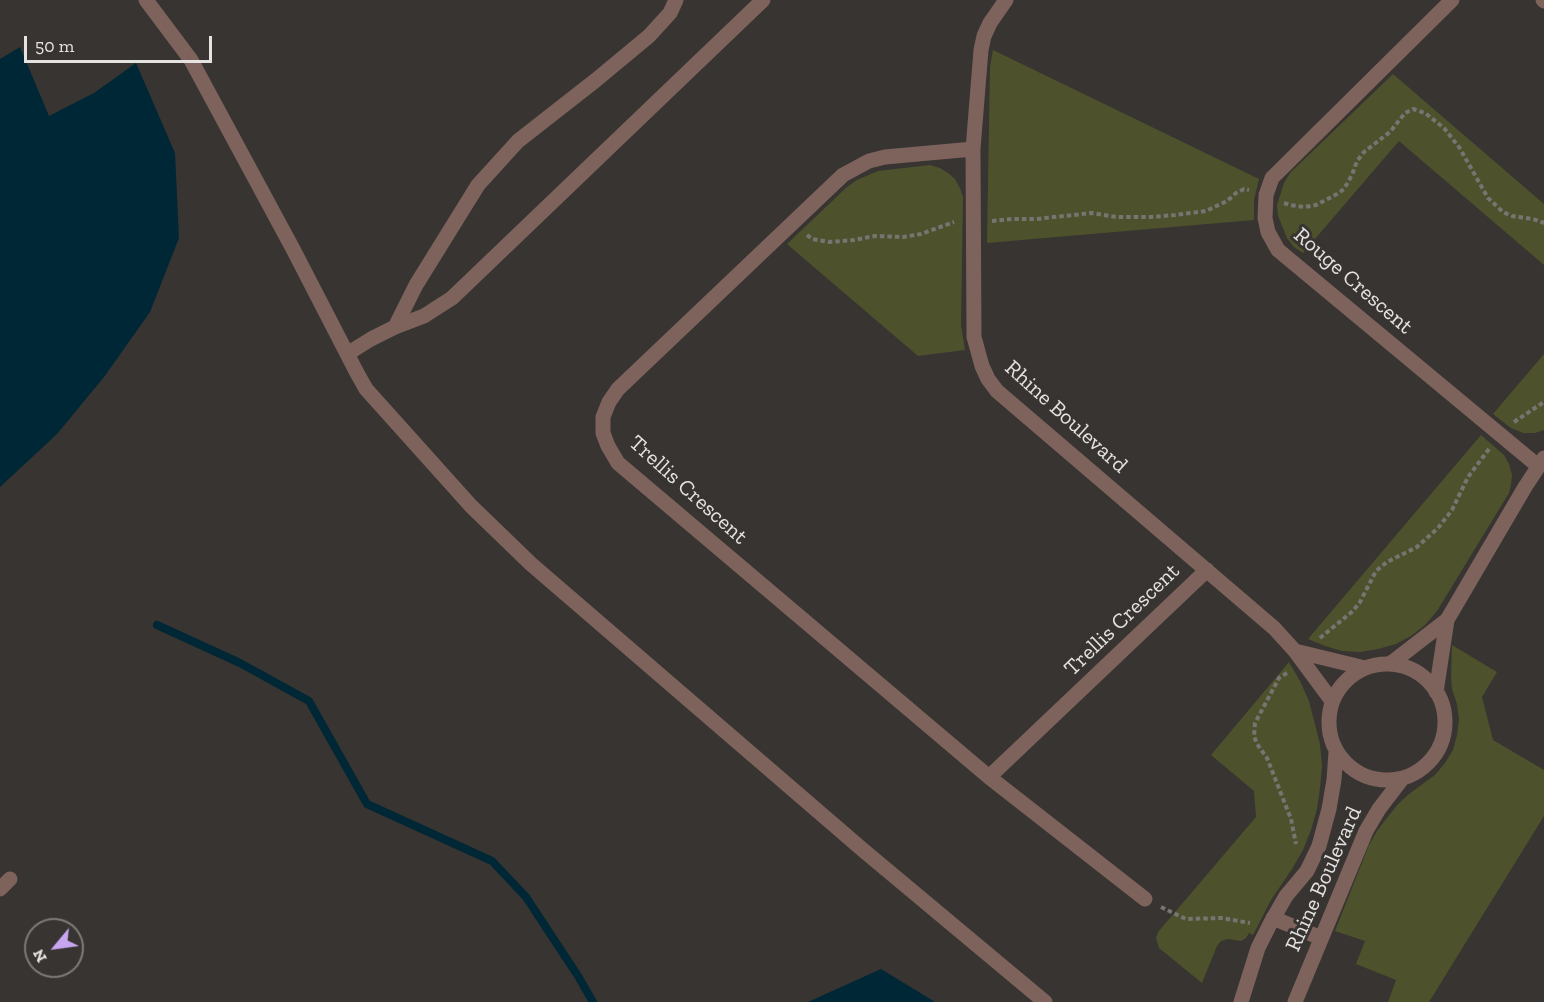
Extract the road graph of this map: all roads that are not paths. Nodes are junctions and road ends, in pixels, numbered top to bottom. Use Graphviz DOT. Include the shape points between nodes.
graph roads {
  1 [pos="146,0"];
  2 [pos="676,0"];
  3 [pos="763,0"];
  4 [pos="1006,0"];
  5 [pos="1452,0"];
  6 [pos="973,149"];
  7 [pos="395,327"];
  8 [pos="347,354"];
  9 [pos="1541,462"];
  10 [pos="1207,570"];
  11 [pos="1447,620"];
  12 [pos="1295,651"];
  13 [pos="1390,664"];
  14 [pos="1365,668"];
  15 [pos="1436,692"];
  16 [pos="1332,701"];
  17 [pos="1336,752"];
  18 [pos="989,777"];
  19 [pos="1402,779"];
  20 [pos="1145,899"];
  21 [pos="1273,918"];
  22 [pos="1321,938"];
  23 [pos="1045,1002"];
  24 [pos="1241,1002"];
  25 [pos="1295,1002"];
  1 -- 8 [label="street" via="190,60"];
  2 -- 7 [label="street" via="649,36 518,141 478,185 416,285"];
  3 -- 7 [label="street" via="452,298 424,316"];
  4 -- 6 [label="street, Rhine Boulevard" via="984,36"];
  5 -- 9 [label="street, Rouge Crescent" via="1272,178 1265,218 1278,250 1500,434"];
  6 -- 10 [label="street, Rhine Boulevard" via="974,337 988,379 997,391"];
  6 -- 18 [label="street, Trellis Crescent" via="885,157 843,175 618,389 603,417 603,433 618,463"];
  7 -- 8 [label="street"];
  8 -- 23 [label="street" via="366,388 471,506 531,564"];
  9 -- 11 [label="street"];
  10 -- 12 [label="street, Rhine Boulevard"];
  10 -- 18 [label="street, Trellis Crescent"];
  11 -- 13 [label="street"];
  11 -- 15 [label="street"];
  12 -- 14 [label="street"];
  12 -- 16 [label="street, Rhine Boulevard"];
  13 -- 14 [label="street"];
  13 -- 15 [label="street" via="1416,672"];
  14 -- 16 [label="street" via="1351,675"];
  15 -- 19 [label="street" via="1445,727 1441,744 1419,772"];
  16 -- 17 [label="street" via="1329,735"];
  17 -- 19 [label="street" via="1348,767 1364,777"];
  17 -- 21 [label="street, Rhine Boulevard" via="1334,780 1319,846"];
  18 -- 20 [label="street, Trellis Crescent"];
  19 -- 22 [label="street, Rhine Boulevard" via="1366,831"];
  21 -- 22 [label="street"];
  21 -- 24 [label="street, Rhine Boulevard" via="1258,948"];
  22 -- 25 [label="street, Rhine Boulevard"];
}
